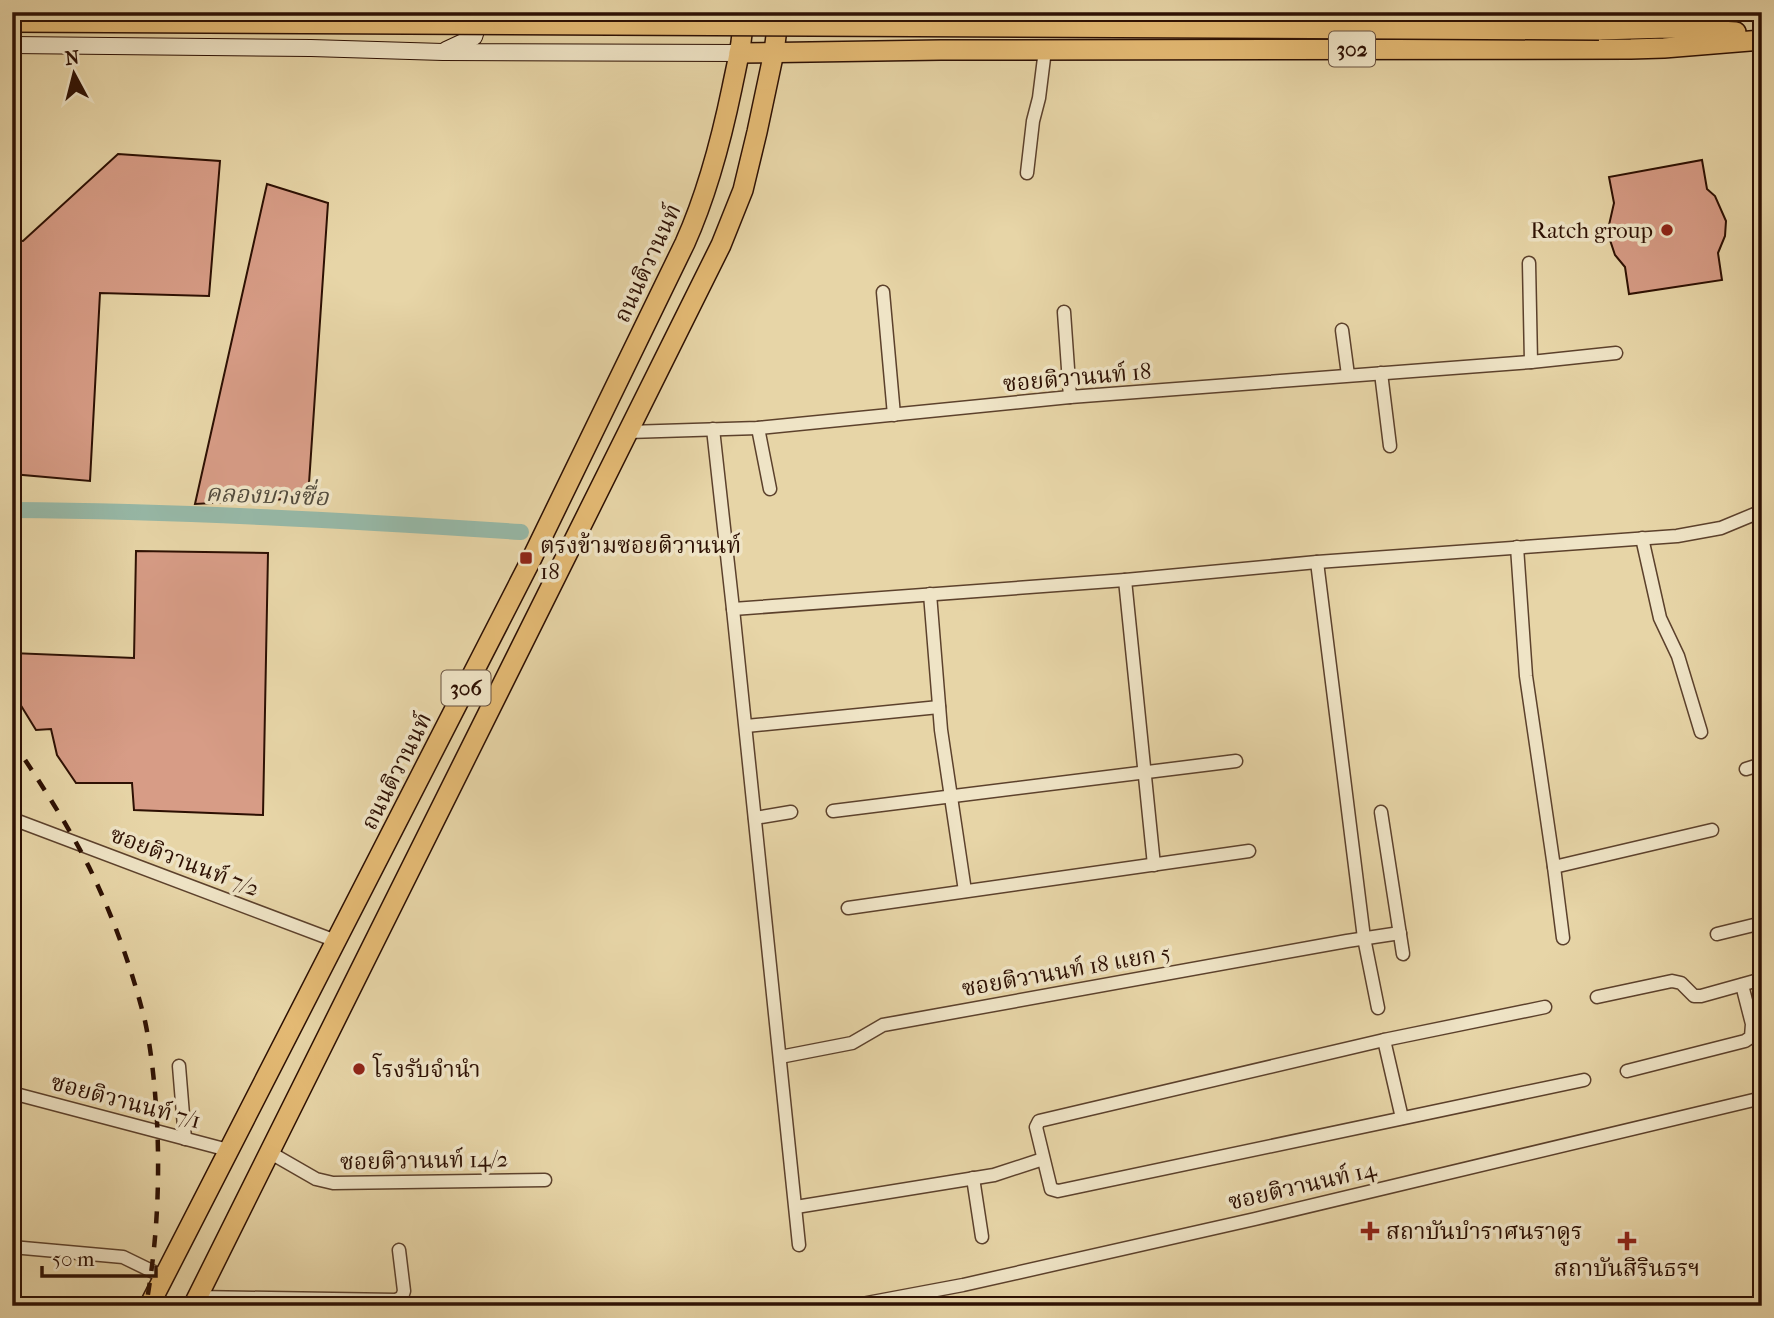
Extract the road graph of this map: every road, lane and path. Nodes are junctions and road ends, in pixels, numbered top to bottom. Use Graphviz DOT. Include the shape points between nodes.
graph roads {
  1 [pos="482,12"];
  2 [pos="588,12"];
  3 [pos="780,12"];
  4 [pos="743,17"];
  5 [pos="12,22"];
  6 [pos="1762,33"];
  7 [pos="1762,40"];
  8 [pos="12,45"];
  9 [pos="775,46"];
  10 [pos="941,50"];
  11 [pos="1045,50"];
  12 [pos="443,52"];
  13 [pos="739,53"];
  14 [pos="1027,173"];
  15 [pos="1529,263"];
  16 [pos="883,292"];
  17 [pos="1063,312"];
  18 [pos="1342,330"];
  19 [pos="1616,353"];
  20 [pos="1531,362"];
  21 [pos="1381,373"];
  22 [pos="1348,375"];
  23 [pos="1070,397"];
  24 [pos="894,415"];
  25 [pos="758,428"];
  26 [pos="713,429"];
  27 [pos="628,432"];
  28 [pos="1390,446"];
  29 [pos="770,489"];
  30 [pos="1762,511"];
  31 [pos="1642,538"];
  32 [pos="1517,547"];
  33 [pos="1317,562"];
  34 [pos="1125,580"];
  35 [pos="930,594"];
  36 [pos="733,609"];
  37 [pos="939,707"];
  38 [pos="746,726"];
  39 [pos="1701,732"];
  40 [pos="1236,761"];
  41 [pos="1762,764"];
  42 [pos="1746,769"];
  43 [pos="1145,772"];
  44 [pos="951,797"];
  45 [pos="833,811"];
  46 [pos="791,812"];
  47 [pos="1381,812"];
  48 [pos="755,818"];
  49 [pos="18,821"];
  50 [pos="1712,830"];
  51 [pos="1249,851"];
  52 [pos="1154,865"];
  53 [pos="1555,867"];
  54 [pos="965,891"];
  55 [pos="848,908"];
  56 [pos="1762,923"];
  57 [pos="1400,933"];
  58 [pos="1717,934"];
  59 [pos="1563,937"];
  60 [pos="1364,938"];
  61 [pos="336,941"];
  62 [pos="1404,954"];
  63 [pos="1762,979"];
  64 [pos="1742,985"];
  65 [pos="1597,997"];
  66 [pos="1545,1007"];
  67 [pos="1378,1008"];
  68 [pos="1384,1040"];
  69 [pos="780,1057"];
  70 [pos="178,1066"];
  71 [pos="1627,1071"];
  72 [pos="1584,1080"];
  73 [pos="12,1093"];
  74 [pos="1762,1098"];
  75 [pos="1402,1118"];
  76 [pos="185,1139"];
  77 [pos="228,1150"];
  78 [pos="269,1153"];
  79 [pos="1043,1159"];
  80 [pos="973,1178"];
  81 [pos="545,1180"];
  82 [pos="796,1207"];
  83 [pos="982,1237"];
  84 [pos="799,1245"];
  85 [pos="12,1247"];
  86 [pos="399,1250"];
  87 [pos="163,1277"];
  88 [pos="195,1301"];
  89 [pos="149,1306"];
  90 [pos="851,1306"];
  1 -- 12 [label="main road" via="474,37"];
  2 -- 4 [label="main road"];
  3 -- 9 [label="main road, 306"];
  3 -- 10 [label="main road" via="901,23"];
  4 -- 9 [label="main road"];
  4 -- 13 [label="main road, ถนนติวานนท์ / 306"];
  5 -- 6 [label="main road, bridge" via="1668,28"];
  7 -- 11 [label="main road, 302" via="1642,49"];
  8 -- 12 [label="main road, 302"];
  9 -- 10 [label="main road, 302"];
  9 -- 13 [label="main road, 302"];
  9 -- 27 [label="main road, 306" via="743,190 721,245"];
  10 -- 11 [label="main road, 302"];
  11 -- 14 [label="street"];
  12 -- 13 [label="main road, 302"];
  13 -- 61 [label="main road, ถนนติวานนท์ / 306" via="714,166 693,226 531,560"];
  15 -- 20 [label="street"];
  16 -- 24 [label="street"];
  17 -- 23 [label="street"];
  18 -- 22 [label="street"];
  19 -- 20 [label="street, ซอยติวานนท์ 18"];
  20 -- 21 [label="street, ซอยติวานนท์ 18"];
  21 -- 22 [label="street, ซอยติวานนท์ 18"];
  21 -- 28 [label="street"];
  22 -- 23 [label="street, ซอยติวานนท์ 18"];
  23 -- 24 [label="street, ซอยติวานนท์ 18"];
  24 -- 25 [label="street, ซอยติวานนท์ 18"];
  25 -- 26 [label="street, ซอยติวานนท์ 18"];
  25 -- 29 [label="street"];
  26 -- 27 [label="street, ซอยติวานนท์ 18"];
  26 -- 36 [label="street"];
  27 -- 78 [label="main road, 306"];
  30 -- 31 [label="street" via="1721,528"];
  31 -- 32 [label="street"];
  31 -- 39 [label="street" via="1660,618 1678,656"];
  32 -- 33 [label="street"];
  32 -- 53 [label="street" via="1526,676"];
  33 -- 34 [label="street"];
  33 -- 60 [label="street"];
  34 -- 35 [label="street"];
  34 -- 43 [label="street"];
  35 -- 36 [label="street"];
  35 -- 37 [label="street"];
  36 -- 38 [label="street"];
  37 -- 38 [label="street"];
  37 -- 44 [label="street"];
  38 -- 48 [label="street"];
  40 -- 43 [label="street"];
  41 -- 42 [label="street"];
  43 -- 44 [label="street"];
  43 -- 52 [label="street"];
  44 -- 45 [label="street"];
  44 -- 54 [label="street"];
  46 -- 48 [label="street"];
  47 -- 57 [label="street"];
  48 -- 69 [label="street"];
  49 -- 61 [label="street, ซอยติวานนท์ 7/2"];
  50 -- 53 [label="street"];
  51 -- 52 [label="street"];
  52 -- 54 [label="street"];
  53 -- 59 [label="street"];
  54 -- 55 [label="street"];
  56 -- 58 [label="street"];
  57 -- 60 [label="street, ซอยติวานนท์ 18 แยก 5"];
  57 -- 62 [label="street"];
  60 -- 67 [label="street"];
  60 -- 69 [label="street, ซอยติวานนท์ 18 แยก 5" via="883,1025 852,1044"];
  61 -- 77 [label="main road, ถนนติวานนท์ / 306"];
  63 -- 64 [label="street"];
  64 -- 65 [label="street" via="1694,996 1672,981"];
  64 -- 71 [label="street" via="1751,1037"];
  66 -- 68 [label="street"];
  68 -- 75 [label="street"];
  68 -- 79 [label="street" via="1039,1121 1036,1127"];
  69 -- 82 [label="street"];
  70 -- 76 [label="street"];
  72 -- 75 [label="street"];
  73 -- 76 [label="street, ซอยติวานนท์ 7/1"];
  74 -- 90 [label="street, ซอยติวานนท์ 14" via="1255,1219"];
  75 -- 79 [label="street" via="1058,1191 1051,1189"];
  76 -- 77 [label="street, ซอยติวานนท์ 7/1"];
  77 -- 87 [label="main road, ถนนติวานนท์ / 306"];
  78 -- 81 [label="street, ซอยติวานนท์ 14/2" via="332,1183"];
  78 -- 88 [label="main road, 306"];
  79 -- 80 [label="street"];
  80 -- 82 [label="street"];
  80 -- 83 [label="street"];
  82 -- 84 [label="street"];
  85 -- 87 [label="street" via="123,1257"];
  86 -- 88 [label="street" via="404,1291 396,1300"];
  87 -- 89 [label="main road, ถนนติวานนท์ / 306"];
}
